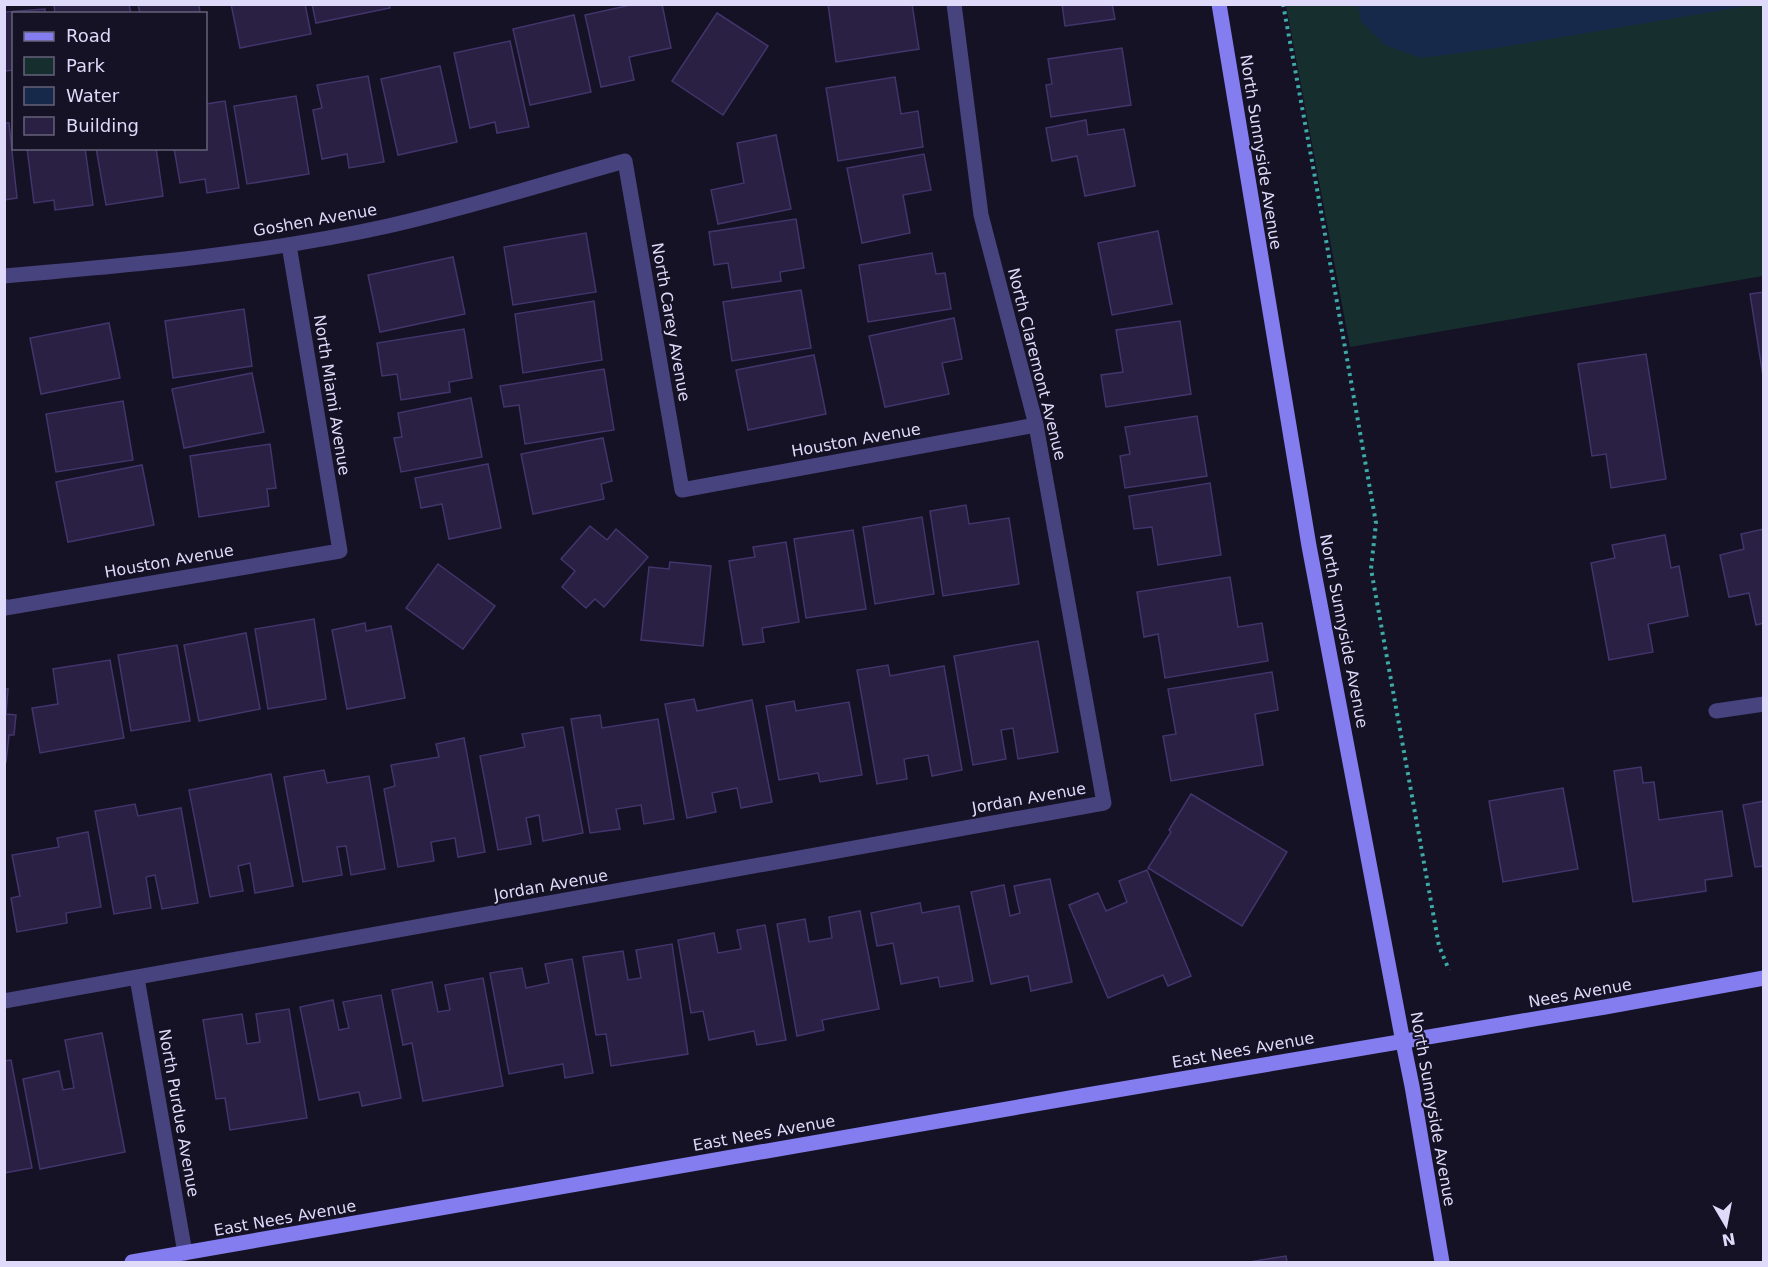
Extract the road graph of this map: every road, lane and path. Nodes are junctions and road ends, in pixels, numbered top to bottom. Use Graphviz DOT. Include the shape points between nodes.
graph roads {
  1 [pos="954,4"];
  2 [pos="1219,4"];
  3 [pos="1283,4"];
  4 [pos="625,161"];
  5 [pos="289,245"];
  6 [pos="4,276"];
  7 [pos="1036,425"];
  8 [pos="682,490"];
  9 [pos="340,551"];
  10 [pos="5,607"];
  11 [pos="1764,704"];
  12 [pos="1716,711"];
  13 [pos="1104,803"];
  14 [pos="1449,970"];
  15 [pos="137,978"];
  16 [pos="1764,978"];
  17 [pos="4,1002"];
  18 [pos="1403,1042"];
  19 [pos="185,1253"];
  20 [pos="132,1263"];
  21 [pos="1442,1263"];
  1 -- 7 [label="street, North Claremont Avenue" via="981,215"];
  2 -- 18 [label="main road, North Sunnyside Avenue" via="1309,546"];
  3 -- 14 [label="path" via="1376,524 1371,569 1439,946"];
  4 -- 5 [label="street, Goshen Avenue" via="388,226"];
  4 -- 8 [label="street, North Carey Avenue"];
  5 -- 6 [label="street, Goshen Avenue"];
  5 -- 9 [label="street, North Miami Avenue"];
  7 -- 8 [label="street, Houston Avenue"];
  7 -- 13 [label="street, North Claremont Avenue"];
  9 -- 10 [label="street, Houston Avenue"];
  11 -- 12 [label="street"];
  13 -- 15 [label="street, Jordan Avenue"];
  15 -- 17 [label="street, Jordan Avenue"];
  15 -- 19 [label="street, North Purdue Avenue"];
  16 -- 18 [label="main road, Nees Avenue"];
  18 -- 19 [label="main road, East Nees Avenue"];
  18 -- 21 [label="main road, North Sunnyside Avenue"];
  19 -- 20 [label="main road, East Nees Avenue"];
}
